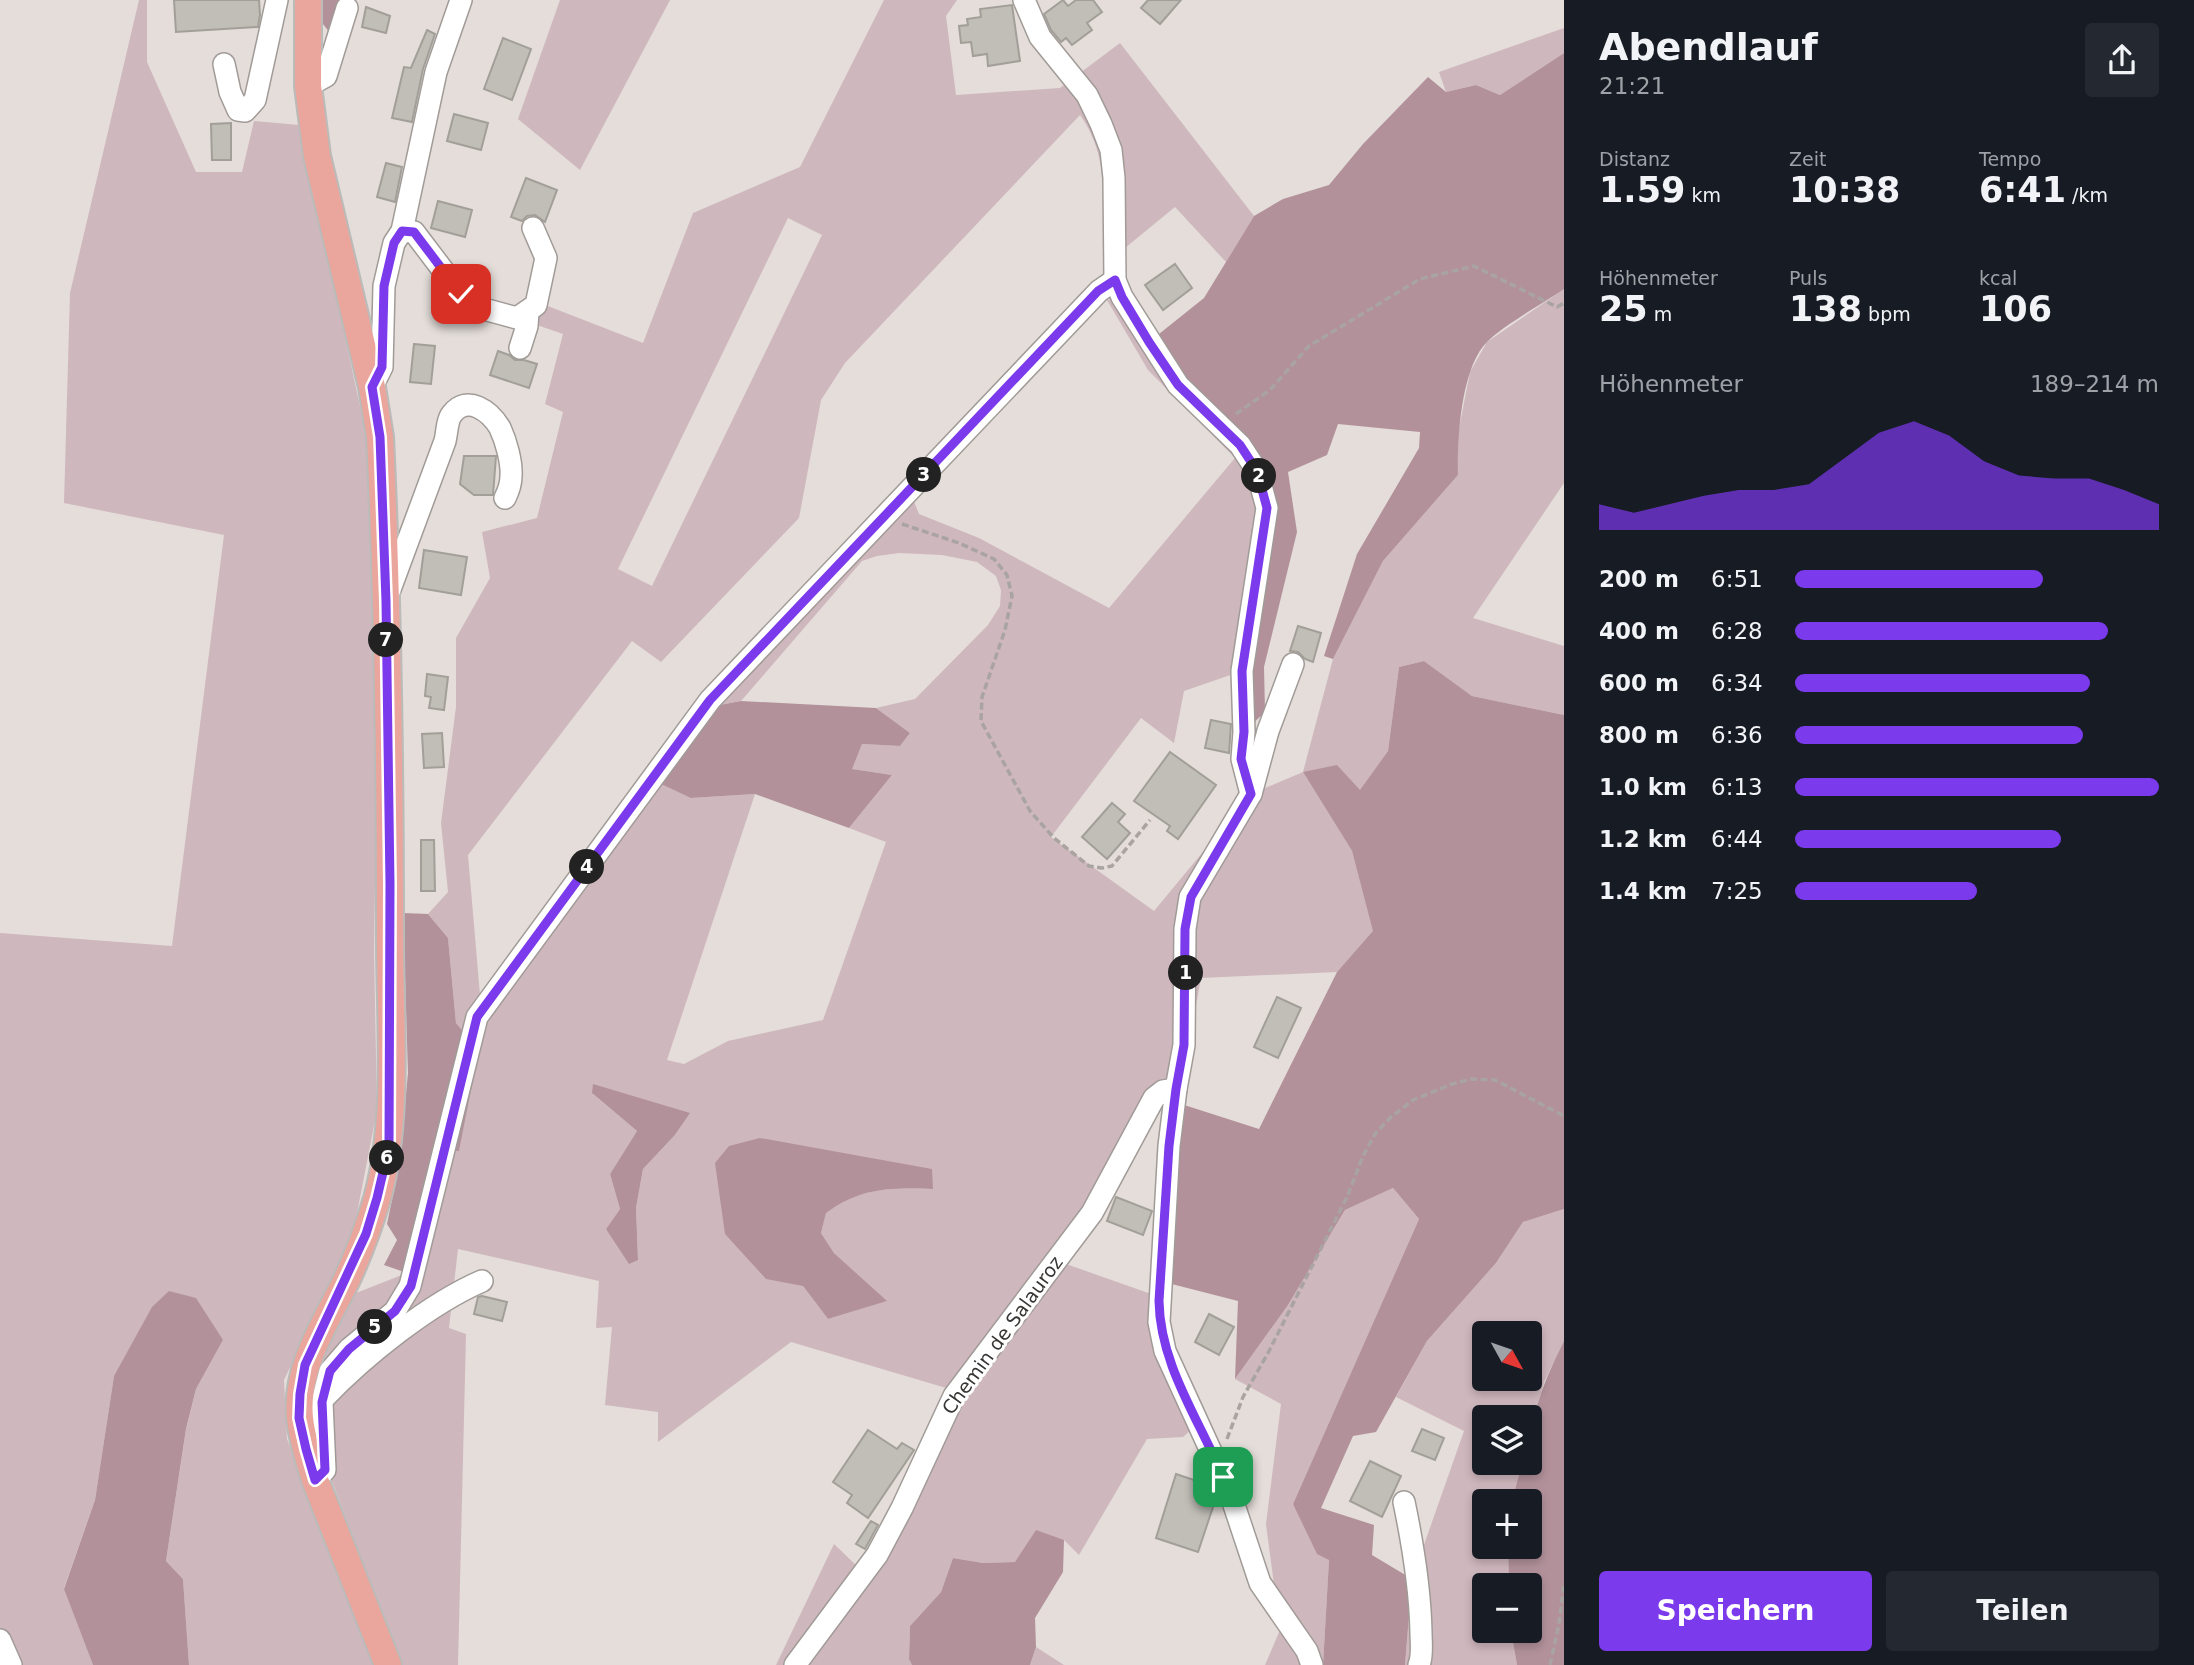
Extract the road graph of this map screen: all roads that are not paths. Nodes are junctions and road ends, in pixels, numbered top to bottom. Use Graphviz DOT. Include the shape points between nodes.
graph roads {
  1 [pos="277,0"];
  2 [pos="308,0"];
  3 [pos="461,0"];
  4 [pos="1024,0"];
  5 [pos="347,8"];
  6 [pos="224,64"];
  7 [pos="308,86"];
  8 [pos="533,228"];
  9 [pos="402,231"];
  10 [pos="1115,280"];
  11 [pos="528,312"];
  12 [pos="520,348"];
  13 [pos="372,387"];
  14 [pos="505,498"];
  15 [pos="386,601"];
  16 [pos="1293,664"];
  17 [pos="1251,794"];
  18 [pos="1176,1089"];
  19 [pos="482,1281"];
  20 [pos="323,1399"];
  21 [pos="315,1480"];
  22 [pos="1404,1502"];
  23 [pos="0,1640"];
  24 [pos="11,1665"];
  25 [pos="388,1665"];
  26 [pos="795,1665"];
  27 [pos="1312,1665"];
  28 [pos="1419,1665"];
  1 -- 6 [label="street" via="255,100 245,111 238,110"];
  2 -- 7 [label="main road"];
  3 -- 9 [label="street" via="436,72"];
  4 -- 10 [label="street" via="1041,37 1087,95 1111,150"];
  5 -- 7 [label="street" via="326,76"];
  7 -- 13 [label="main road" via="317,156"];
  8 -- 11 [label="street" via="546,258 536,304"];
  9 -- 11 [label="street" via="414,232 461,294 480,308 517,318"];
  9 -- 13 [label="street" via="394,243 384,286 382,367"];
  10 -- 17 [label="street" via="1178,385 1240,445 1257,471 1267,508 1242,671 1241,759"];
  10 -- 20 [label="street" via="1098,291 710,700 477,1017 411,1286 395,1311 330,1371"];
  11 -- 12 [label="street"];
  13 -- 15 [label="main road" via="380,437"];
  14 -- 15 [label="street" via="512,474 500,428 480,408 462,405 450,415"];
  15 -- 21 [label="main road" via="389,1147 366,1234 305,1365 299,1418"];
  16 -- 17 [label="street"];
  17 -- 18 [label="street" via="1191,897 1185,929 1184,1045"];
  18 -- 26 [label="street, Chemin de Salauroz" via="1154,1098 1092,1213 954,1396 886,1538"];
  18 -- 27 [label="street" via="1159,1322 1166,1351 1230,1493 1260,1583"];
  19 -- 20 [label="street" via="422,1316 346,1375"];
  20 -- 21 [label="street" via="325,1470"];
  21 -- 25 [label="main road"];
  22 -- 28 [label="street" via="1416,1562"];
  23 -- 24 [label="street"];
}
